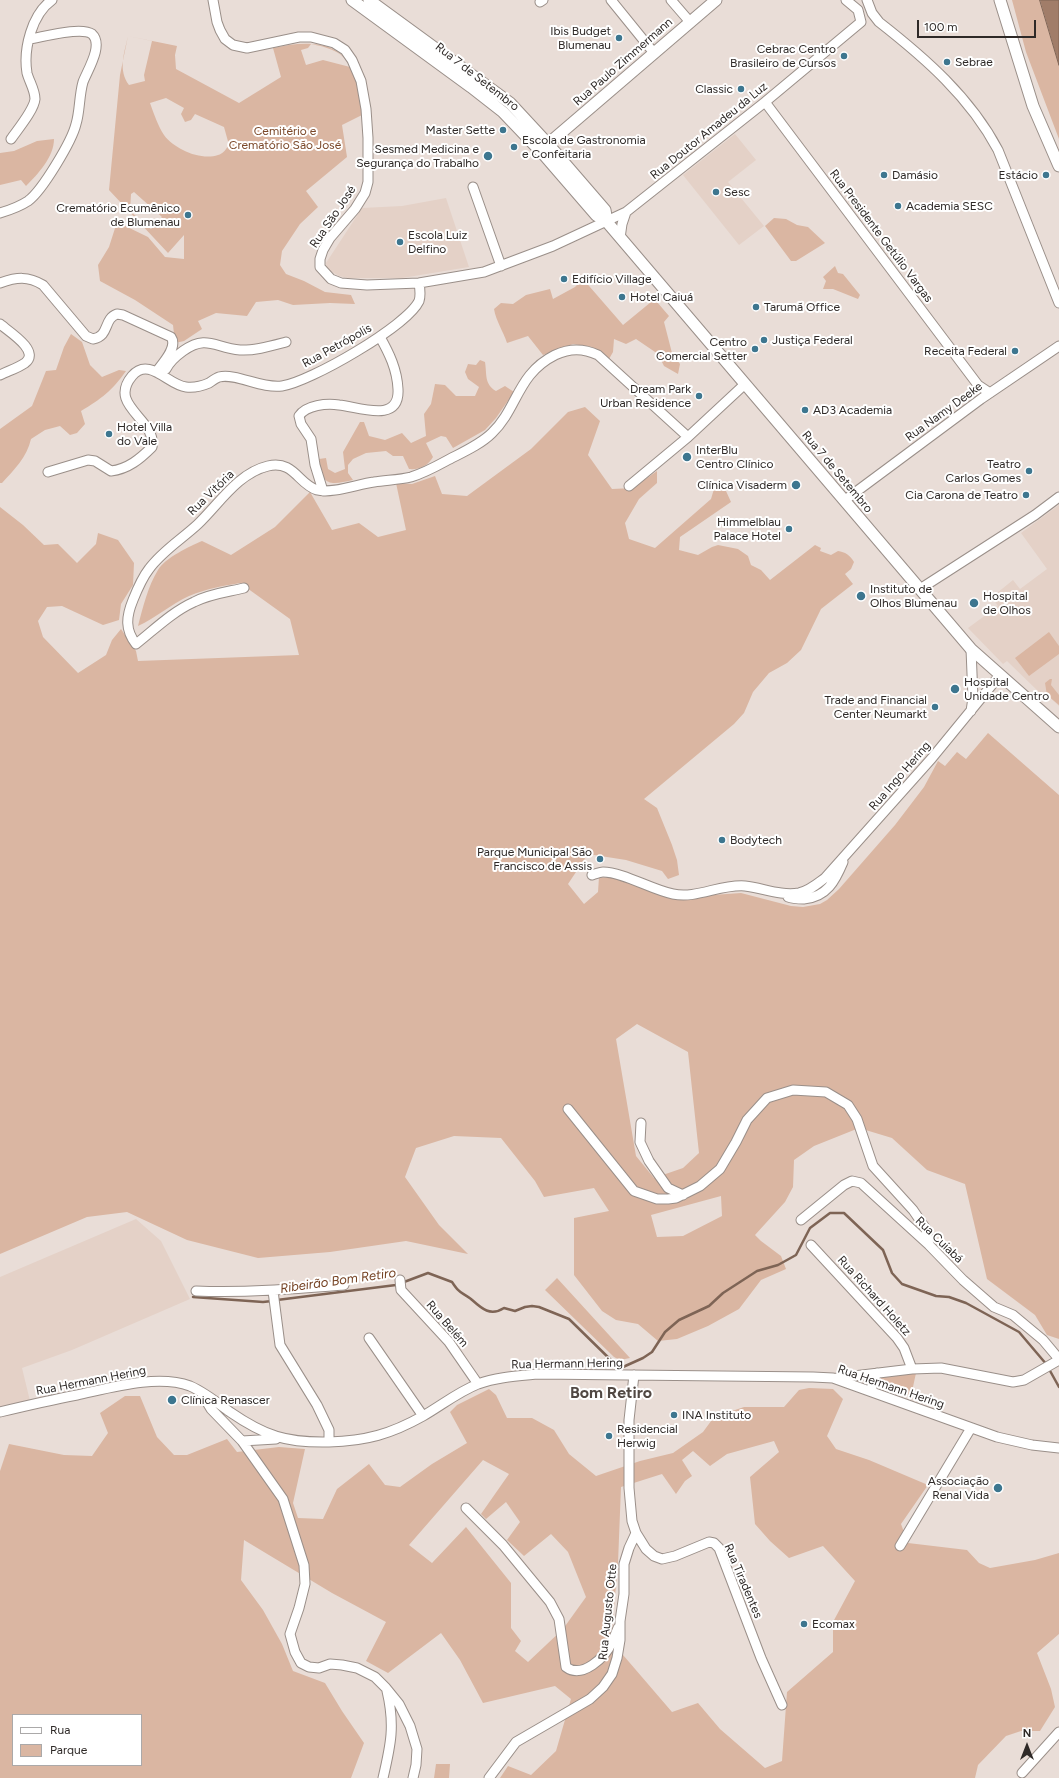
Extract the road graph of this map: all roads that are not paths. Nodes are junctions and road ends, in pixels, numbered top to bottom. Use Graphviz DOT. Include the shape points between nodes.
graph roads {
  1 [pos="52,0"];
  2 [pos="214,0"];
  3 [pos="352,0"];
  4 [pos="369,0"];
  5 [pos="611,0"];
  6 [pos="671,0"];
  7 [pos="716,0"];
  8 [pos="846,0"];
  9 [pos="866,0"];
  10 [pos="1000,0"];
  11 [pos="690,22"];
  12 [pos="861,22"];
  13 [pos="879,22"];
  14 [pos="29,39"];
  15 [pos="654,53"];
  16 [pos="765,102"];
  17 [pos="11,139"];
  18 [pos="548,144"];
  19 [pos="1059,166"];
  20 [pos="473,187"];
  21 [pos="626,212"];
  22 [pos="0,213"];
  23 [pos="607,222"];
  24 [pos="620,238"];
  25 [pos="501,266"];
  26 [pos="0,283"];
  27 [pos="419,283"];
  28 [pos="1059,303"];
  29 [pos="0,324"];
  30 [pos="380,337"];
  31 [pos="286,342"];
  32 [pos="1059,346"];
  33 [pos="160,373"];
  34 [pos="0,375"];
  35 [pos="745,384"];
  36 [pos="978,385"];
  37 [pos="990,393"];
  38 [pos="981,399"];
  39 [pos="688,437"];
  40 [pos="48,472"];
  41 [pos="628,486"];
  42 [pos="323,491"];
  43 [pos="1059,497"];
  44 [pos="845,500"];
  45 [pos="244,588"];
  46 [pos="920,589"];
  47 [pos="971,649"];
  48 [pos="1000,675"];
  49 [pos="971,712"];
  50 [pos="1059,727"];
  51 [pos="592,875"];
  52 [pos="568,1109"];
  53 [pos="641,1123"];
  54 [pos="683,1195"];
  55 [pos="801,1220"];
  56 [pos="811,1245"];
  57 [pos="929,1245"];
  58 [pos="400,1280"];
  59 [pos="344,1285"];
  60 [pos="196,1291"];
  61 [pos="273,1297"];
  62 [pos="369,1338"];
  63 [pos="1054,1363"];
  64 [pos="912,1369"];
  65 [pos="877,1373"];
  66 [pos="634,1375"];
  67 [pos="833,1378"];
  68 [pos="478,1384"];
  69 [pos="872,1391"];
  70 [pos="201,1392"];
  71 [pos="0,1412"];
  72 [pos="423,1416"];
  73 [pos="971,1428"];
  74 [pos="285,1440"];
  75 [pos="242,1441"];
  76 [pos="329,1442"];
  77 [pos="1059,1448"];
  78 [pos="466,1508"];
  79 [pos="636,1533"];
  80 [pos="900,1546"];
  81 [pos="620,1621"];
  82 [pos="386,1688"];
  83 [pos="782,1705"];
  84 [pos="1059,1732"];
  85 [pos="1022,1774"];
  86 [pos="384,1778"];
  87 [pos="413,1778"];
  88 [pos="489,1778"];
  1 -- 14 [label="street" via="42,9"];
  2 -- 27 [label="street, Rua São José" via="220,30 225,39 233,45 247,48 311,37 334,43 345,50 361,81 366,109 368,182 365,193 355,209 323,250 320,267 331,279 341,283"];
  3 -- 23 [label="main road, Rua 7 de Setembro" via="503,112 596,215"];
  4 -- 18 [label="main road, Rua 7 de Setembro" via="510,104"];
  5 -- 15 [label="street"];
  6 -- 11 [label="street"];
  7 -- 11 [label="main road, Rua Paulo Zimmermann"];
  8 -- 12 [label="street" via="858,10"];
  9 -- 13 [label="street"];
  10 -- 19 [label="main road" via="1033,106"];
  11 -- 15 [label="main road, Rua Paulo Zimmermann"];
  12 -- 13 [label="street"];
  12 -- 16 [label="street, Rua Doutor Amadeu da Luz"];
  13 -- 28 [label="street" via="933,66 990,134"];
  14 -- 17 [label="street" via="26,65 35,100"];
  14 -- 22 [label="street" via="84,31 95,39 95,55 82,86 77,122 68,144 34,196 16,208"];
  15 -- 18 [label="main road, Rua Paulo Zimmermann"];
  16 -- 21 [label="street, Rua Doutor Amadeu da Luz"];
  16 -- 36 [label="street, Rua Presidente Getúlio Vargas"];
  18 -- 23 [label="main road, Rua 7 de Setembro" via="605,210"];
  20 -- 25 [label="street"];
  21 -- 23 [label="street, Rua Doutor Amadeu da Luz"];
  21 -- 24 [label="street"];
  23 -- 24 [label="main road, Rua 7 de Setembro"];
  23 -- 25 [label="street, Rua São José"];
  24 -- 35 [label="main road, Rua 7 de Setembro"];
  25 -- 27 [label="street, Rua São José" via="484,272"];
  26 -- 33 [label="street" via="25,277 43,285 92,340 105,332 112,315 117,314 171,337 173,344"];
  27 -- 30 [label="street, Rua Petrópolis" via="419,301 400,322"];
  29 -- 34 [label="street" via="30,351 27,362"];
  30 -- 33 [label="street, Rua Petrópolis" via="314,374 284,385 272,386 219,377 197,387 186,387 174,384"];
  30 -- 42 [label="street" via="398,379 399,394 394,405 370,411 340,405 319,406 299,416 311,439"];
  31 -- 33 [label="street" via="240,350 209,343 195,343"];
  32 -- 37 [label="street, Rua Namy Deeke"];
  33 -- 40 [label="street" via="146,369 137,372 131,377 125,389 124,396 128,403 152,435 152,447 140,459 122,470 111,472 95,461 88,460"];
  35 -- 39 [label="street"];
  35 -- 44 [label="main road, Rua 7 de Setembro"];
  36 -- 37 [label="street, Rua Presidente Getúlio Vargas"];
  36 -- 38 [label="street, Rua Presidente Getúlio Vargas"];
  37 -- 38 [label="street, Rua Namy Deeke"];
  38 -- 44 [label="street, Rua Namy Deeke"];
  39 -- 41 [label="street"];
  39 -- 42 [label="street" via="598,355 579,350 564,351 531,373 499,425 492,434 475,445 412,477"];
  42 -- 45 [label="street, Rua Vitória" via="309,486 294,471 284,466 269,466 243,478 148,570 129,610 128,632 136,644 169,617 193,602 207,596"];
  43 -- 46 [label="street" via="1035,516"];
  44 -- 46 [label="main road, Rua 7 de Setembro"];
  46 -- 47 [label="main road, Rua 7 de Setembro"];
  47 -- 48 [label="main road, Rua 7 de Setembro"];
  47 -- 49 [label="street"];
  48 -- 49 [label="street, Rua Ingo Hering"];
  48 -- 50 [label="main road, Rua 7 de Setembro"];
  49 -- 51 [label="street, Rua Ingo Hering" via="846,856 825,878 810,889 800,893 776,892 745,886 684,896 662,892 603,872"];
  52 -- 54 [label="street" via="634,1191 657,1199"];
  53 -- 54 [label="street" via="640,1142 649,1161 668,1188"];
  54 -- 57 [label="street" via="700,1186 720,1169 747,1120 767,1098 793,1090 826,1092 848,1105 854,1114 873,1166 913,1210 926,1229"];
  55 -- 57 [label="street, Rua Cuiabá" via="852,1181 861,1183"];
  56 -- 64 [label="street, Rua Richard Holetz" via="897,1338"];
  57 -- 63 [label="street, Rua Cuiabá" via="994,1307 1013,1315 1043,1340"];
  58 -- 68 [label="street, Rua Belém" via="400,1290 449,1342"];
  59 -- 61 [label="street"];
  60 -- 61 [label="street"];
  61 -- 76 [label="street" via="280,1345 317,1405 329,1430"];
  62 -- 72 [label="street"];
  63 -- 64 [label="street" via="1024,1380 1013,1382 941,1368"];
  64 -- 65 [label="street"];
  65 -- 67 [label="street"];
  65 -- 69 [label="street" via="872,1383"];
  66 -- 67 [label="street, Rua Hermann Hering"];
  66 -- 68 [label="street, Rua Hermann Hering" via="538,1374"];
  66 -- 79 [label="street, Rua Tiradentes" via="629,1420 629,1488 631,1516"];
  67 -- 69 [label="street, Rua Hermann Hering"];
  68 -- 72 [label="street, Rua Hermann Hering"];
  69 -- 73 [label="street, Rua Hermann Hering"];
  70 -- 71 [label="street, Rua Hermann Hering" via="178,1383 157,1381"];
  70 -- 74 [label="street, Rua Hermann Hering" via="256,1428"];
  70 -- 75 [label="street" via="211,1409"];
  72 -- 76 [label="street, Rua Hermann Hering" via="377,1437"];
  73 -- 77 [label="street, Rua Hermann Hering" via="1025,1444"];
  73 -- 80 [label="street"];
  74 -- 75 [label="street"];
  74 -- 76 [label="street, Rua Hermann Hering"];
  75 -- 82 [label="street" via="283,1499 304,1565 305,1584 290,1634 298,1658 309,1667 319,1668 330,1664 357,1668 375,1677"];
  78 -- 81 [label="street" via="503,1545 550,1602 559,1619 564,1662 570,1671 577,1672 587,1668 600,1658 612,1644"];
  79 -- 81 [label="street, Rua Augusto Otte" via="624,1564 624,1594"];
  79 -- 83 [label="street, Rua Tiradentes" via="646,1549 662,1559 709,1542 719,1548"];
  81 -- 88 [label="street, Rua Augusto Otte" via="617,1658 612,1674 603,1687 590,1699 516,1742"];
  82 -- 86 [label="street" via="392,1722 391,1746"];
  82 -- 87 [label="street" via="399,1704 410,1726 417,1749"];
  84 -- 85 [label="street"];
}
